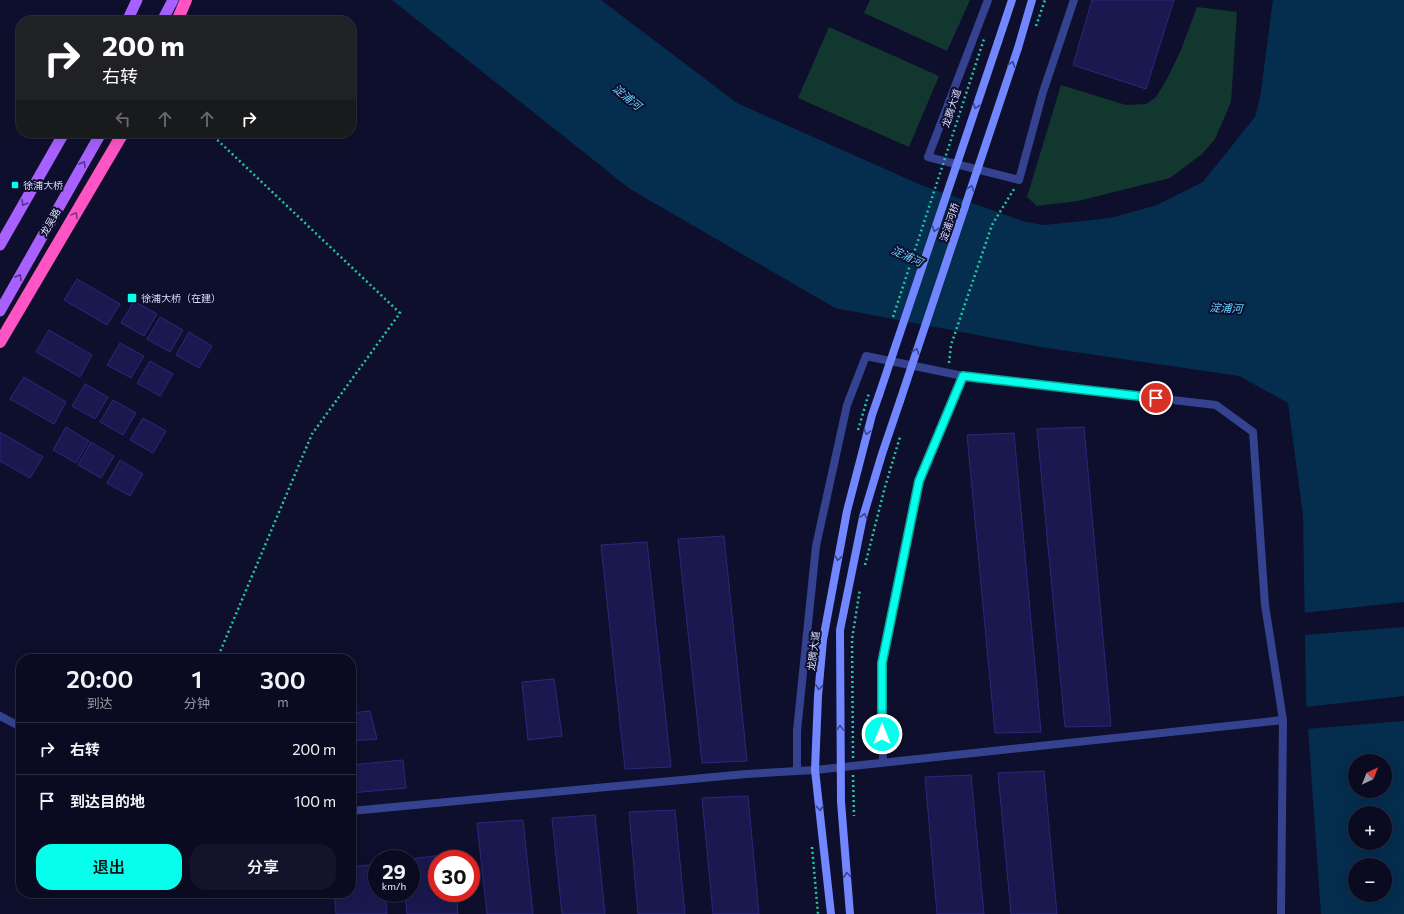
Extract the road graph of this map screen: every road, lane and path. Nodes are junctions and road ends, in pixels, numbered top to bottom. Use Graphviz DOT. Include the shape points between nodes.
graph roads {
  1 [pos="137,0"];
  2 [pos="173,0"];
  3 [pos="186,0"];
  4 [pos="988,0"];
  5 [pos="1012,0"];
  6 [pos="1032,0"];
  7 [pos="1074,0"];
  8 [pos="129,16"];
  9 [pos="165,16"];
  10 [pos="179,16"];
  11 [pos="984,38"];
  12 [pos="61,138"];
  13 [pos="98,138"];
  14 [pos="120,138"];
  15 [pos="215,138"];
  16 [pos="1019,180"];
  17 [pos="938,183"];
  18 [pos="0,245"];
  19 [pos="0,311"];
  20 [pos="0,342"];
  21 [pos="948,373"];
  22 [pos="963,376"];
  23 [pos="879,395"];
  24 [pos="901,433"];
  25 [pos="864,568"];
  26 [pos="861,583"];
  27 [pos="219,654"];
  28 [pos="0,716"];
  29 [pos="1283,720"];
  30 [pos="16,724"];
  31 [pos="883,762"];
  32 [pos="853,766"];
  33 [pos="840,767"];
  34 [pos="815,770"];
  35 [pos="797,771"];
  36 [pos="356,811"];
  37 [pos="854,819"];
  38 [pos="831,914"];
  39 [pos="850,914"];
  40 [pos="1282,914"];
  1 -- 8 [label="main road"];
  2 -- 9 [label="main road"];
  3 -- 10 [label="highway"];
  4 -- 16 [label="street" via="928,157"];
  5 -- 23 [label="main road, 淀浦河桥, one-way, bridge"];
  33 -- 6 [label="main road, 淀浦河桥, one-way, bridge" via="840,630 863,517"];
  7 -- 16 [label="street" via="1043,92"];
  11 -- 17 [label="path, 龙腾大道, bridge"];
  12 -- 18 [label="main road, one-way"];
  19 -- 13 [label="main road, 龙吴路, one-way"];
  20 -- 14 [label="highway, one-way"];
  15 -- 27 [label="path" via="400,313 312,434"];
  16 -- 21 [label="path" via="992,225 951,345"];
  21 -- 22 [label="street"];
  21 -- 35 [label="street" via="866,356 860,370 847,405 816,546 797,731"];
  22 -- 29 [label="street" via="1216,405 1252,432 1265,605"];
  22 -- 31 [label="street" via="919,481 882,663"];
  23 -- 34 [label="main road, 龙腾大道, one-way" via="847,511 823,640"];
  24 -- 25 [label="path"];
  26 -- 32 [label="path" via="852,639"];
  28 -- 30 [label="street"];
  29 -- 31 [label="street"];
  29 -- 40 [label="street"];
  31 -- 32 [label="street"];
  32 -- 33 [label="street"];
  32 -- 37 [label="path"];
  33 -- 34 [label="street"];
  39 -- 33 [label="main road, one-way" via="840,802"];
  34 -- 35 [label="street"];
  34 -- 38 [label="main road, 龙腾大道, one-way"];
  35 -- 36 [label="street"];
}
